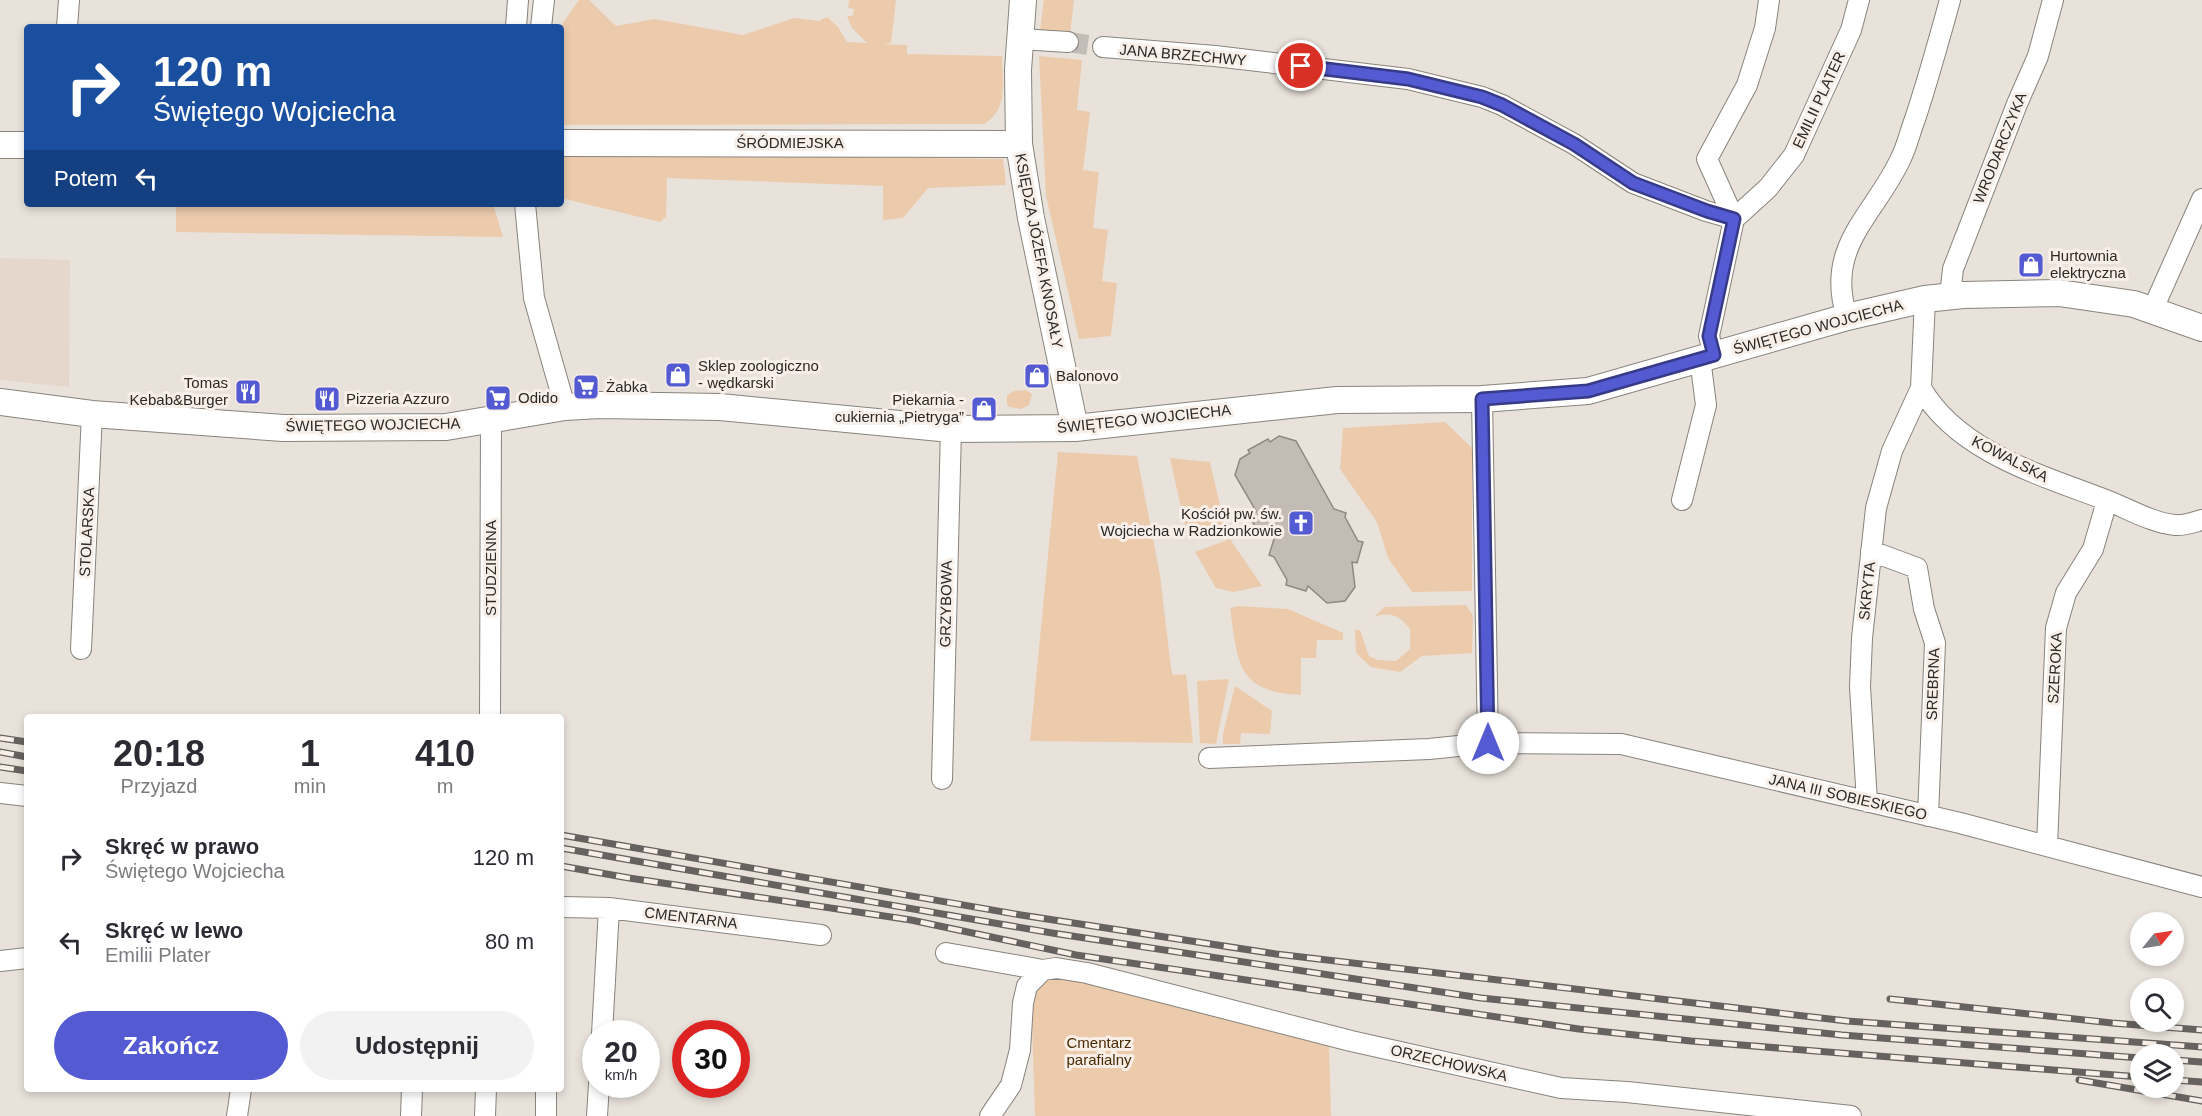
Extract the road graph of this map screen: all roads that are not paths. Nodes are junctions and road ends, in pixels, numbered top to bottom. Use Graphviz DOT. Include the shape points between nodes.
graph roads {
  1 [pos="69,0"];
  2 [pos="518,0"];
  3 [pos="544,0"];
  4 [pos="1023,0"];
  5 [pos="1769,0"];
  6 [pos="1859,0"];
  7 [pos="1950,0"];
  8 [pos="2053,0"];
  9 [pos="67,24"];
  10 [pos="516,24"];
  11 [pos="541,24"];
  12 [pos="1020,39"];
  13 [pos="1068,42"];
  14 [pos="1103,47"];
  15 [pos="564,143"];
  16 [pos="1019,144"];
  17 [pos="0,145"];
  18 [pos="24,145"];
  19 [pos="2202,199"];
  20 [pos="525,207"];
  21 [pos="1734,219"];
  22 [pos="1950,296"];
  23 [pos="1925,299"];
  24 [pos="2152,310"];
  25 [pos="1847,316"];
  26 [pos="2202,328"];
  27 [pos="1707,356"];
  28 [pos="1921,388"];
  29 [pos="1482,399"];
  30 [pos="0,402"];
  31 [pos="565,407"];
  32 [pos="92,414"];
  33 [pos="491,419"];
  34 [pos="1075,428"];
  35 [pos="951,429"];
  36 [pos="1682,500"];
  37 [pos="2107,501"];
  38 [pos="2202,520"];
  39 [pos="1871,551"];
  40 [pos="81,649"];
  41 [pos="490,714"];
  42 [pos="1488,743"];
  43 [pos="1209,758"];
  44 [pos="942,779"];
  45 [pos="0,793"];
  46 [pos="24,796"];
  47 [pos="1867,802"];
  48 [pos="1928,816"];
  49 [pos="2047,846"];
  50 [pos="2202,886"];
  51 [pos="564,908"];
  52 [pos="609,908"];
  53 [pos="821,935"];
  54 [pos="946,953"];
  55 [pos="24,958"];
  56 [pos="0,961"];
  57 [pos="1049,969"];
  58 [pos="603,1020"];
  59 [pos="241,1092"];
  60 [pos="412,1092"];
  61 [pos="486,1092"];
  62 [pos="546,1092"];
  63 [pos="598,1098"];
  64 [pos="237,1116"];
  65 [pos="411,1116"];
  66 [pos="485,1116"];
  67 [pos="546,1116"];
  68 [pos="597,1116"];
  69 [pos="990,1116"];
  70 [pos="1851,1116"];
  1 -- 9 [label="street"];
  2 -- 10 [label="street"];
  3 -- 11 [label="street"];
  4 -- 12 [label="street, KSIĘDZA JÓZEFA KNOSAŁY"];
  5 -- 21 [label="street" via="1765,28 1747,85 1707,159"];
  6 -- 21 [label="street, EMILII PLATER" via="1851,30 1794,155 1768,188"];
  7 -- 25 [label="street" via="1901,159 1855,235 1841,267 1840,297"];
  8 -- 22 [label="street, WRODARCZYKA" via="2038,56 1953,269"];
  12 -- 13 [label="street"];
  12 -- 16 [label="street, KSIĘDZA JÓZEFA KNOSAŁY"];
  14 -- 21 [label="street, JANA BRZECHWY" via="1408,79 1482,97 1574,144 1633,183"];
  15 -- 16 [label="street, ŚRÓDMIEJSKA"];
  16 -- 34 [label="street, KSIĘDZA JÓZEFA KNOSAŁY"];
  17 -- 18 [label="street"];
  19 -- 24 [label="street"];
  20 -- 31 [label="street" via="534,298"];
  21 -- 27 [label="street"];
  22 -- 23 [label="street, ŚWIĘTEGO WOJCIECHA"];
  22 -- 24 [label="street, ŚWIĘTEGO WOJCIECHA" via="2059,293"];
  23 -- 25 [label="street, ŚWIĘTEGO WOJCIECHA"];
  23 -- 28 [label="street"];
  24 -- 26 [label="street, ŚWIĘTEGO WOJCIECHA"];
  25 -- 27 [label="street, ŚWIĘTEGO WOJCIECHA"];
  27 -- 29 [label="street, ŚWIĘTEGO WOJCIECHA" via="1588,391"];
  27 -- 36 [label="street" via="1706,405"];
  28 -- 37 [label="street, KOWALSKA" via="1949,423 1976,444 2036,474"];
  28 -- 39 [label="street, SKRYTA" via="1892,451 1876,508"];
  29 -- 34 [label="street, ŚWIĘTEGO WOJCIECHA" via="1337,400"];
  29 -- 42 [label="street"];
  30 -- 32 [label="street, ŚWIĘTEGO WOJCIECHA"];
  31 -- 33 [label="street, ŚWIĘTEGO WOJCIECHA"];
  31 -- 35 [label="street, ŚWIĘTEGO WOJCIECHA" via="720,407"];
  32 -- 33 [label="street, ŚWIĘTEGO WOJCIECHA" via="283,428 446,427"];
  32 -- 40 [label="street, STOLARSKA"];
  33 -- 41 [label="street, STUDZIENNA"];
  34 -- 35 [label="street, ŚWIĘTEGO WOJCIECHA"];
  35 -- 44 [label="street, GRZYBOWA"];
  37 -- 38 [label="street, KOWALSKA" via="2176,525"];
  37 -- 49 [label="street, SZEROKA" via="2093,549 2066,593 2056,628"];
  39 -- 47 [label="street, SKRYTA" via="1860,687"];
  39 -- 48 [label="street, SREBRNA" via="1917,568 1935,644"];
  42 -- 43 [label="street, JANA III SOBIESKIEGO"];
  42 -- 47 [label="street, JANA III SOBIESKIEGO" via="1621,744"];
  45 -- 46 [label="street"];
  47 -- 48 [label="street, JANA III SOBIESKIEGO"];
  48 -- 49 [label="street, JANA III SOBIESKIEGO"];
  49 -- 50 [label="street, JANA III SOBIESKIEGO"];
  51 -- 52 [label="street, CMENTARNA"];
  52 -- 53 [label="street, CMENTARNA"];
  52 -- 58 [label="street"];
  54 -- 57 [label="street, ORZECHOWSKA"];
  55 -- 56 [label="street"];
  57 -- 69 [label="street" via="1027,986 1020,1050 1011,1085"];
  57 -- 70 [label="street, ORZECHOWSKA" via="1086,973 1432,1060 1561,1088"];
  59 -- 64 [label="street"];
  60 -- 65 [label="street"];
  61 -- 66 [label="street"];
  62 -- 67 [label="street"];
  63 -- 68 [label="street"];
}
